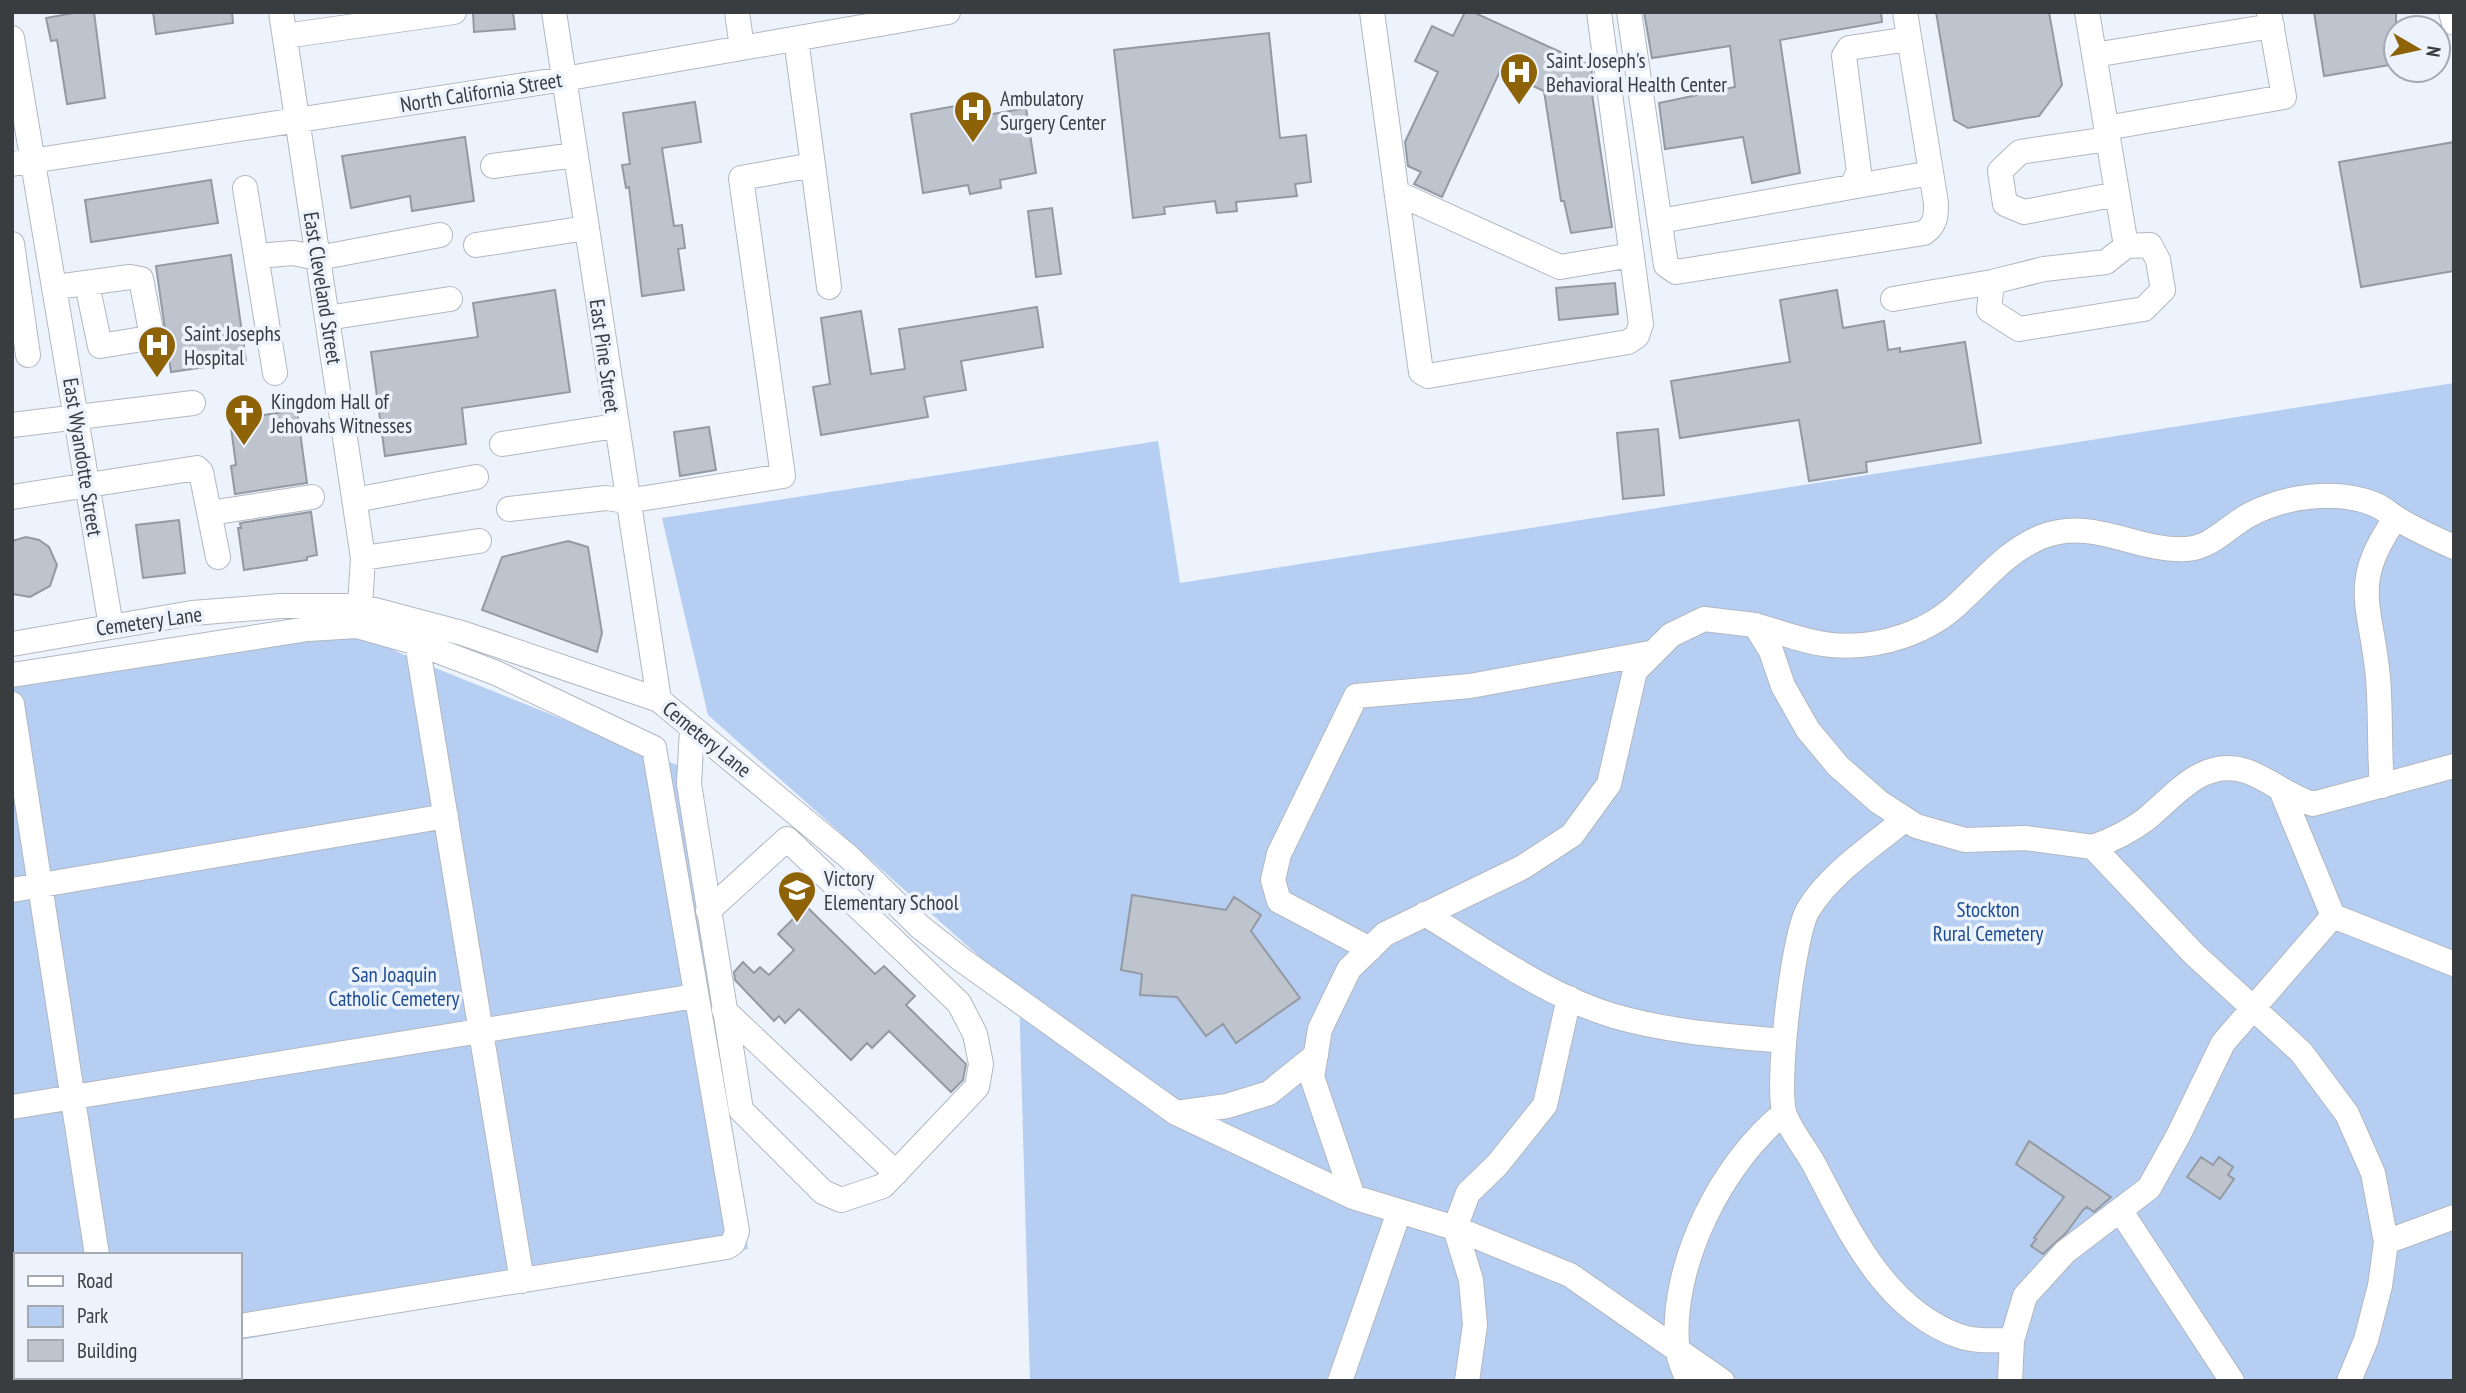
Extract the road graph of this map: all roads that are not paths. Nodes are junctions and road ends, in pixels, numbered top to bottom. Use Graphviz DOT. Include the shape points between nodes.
graph roads {
  1 [pos="454,12"];
  2 [pos="554,12"];
  3 [pos="737,12"];
  4 [pos="948,12"];
  5 [pos="1372,12"];
  6 [pos="1599,12"];
  7 [pos="1629,12"];
  8 [pos="1905,12"];
  9 [pos="2087,12"];
  10 [pos="2451,12"];
  11 [pos="910,15"];
  12 [pos="2270,19"];
  13 [pos="2454,23"];
  14 [pos="283,24"];
  15 [pos="12,38"];
  16 [pos="796,39"];
  17 [pos="1909,39"];
  18 [pos="742,48"];
  19 [pos="2094,55"];
  20 [pos="564,79"];
  21 [pos="298,120"];
  22 [pos="2107,133"];
  23 [pos="575,155"];
  24 [pos="22,163"];
  25 [pos="813,165"];
  26 [pos="492,166"];
  27 [pos="1931,173"];
  28 [pos="1852,187"];
  29 [pos="244,188"];
  30 [pos="1397,193"];
  31 [pos="2117,194"];
  32 [pos="1660,221"];
  33 [pos="586,228"];
  34 [pos="440,235"];
  35 [pos="12,244"];
  36 [pos="476,245"];
  37 [pos="2126,246"];
  38 [pos="1632,255"];
  39 [pos="257,256"];
  40 [pos="318,258"];
  41 [pos="1992,282"];
  42 [pos="87,284"];
  43 [pos="56,287"];
  44 [pos="829,287"];
  45 [pos="17,299"];
  46 [pos="450,299"];
  47 [pos="1893,299"];
  48 [pos="327,318"];
  49 [pos="66,351"];
  50 [pos="20,356"];
  51 [pos="275,373"];
  52 [pos="192,402"];
  53 [pos="76,418"];
  54 [pos="12,425"];
  55 [pos="615,426"];
  56 [pos="502,444"];
  57 [pos="476,477"];
  58 [pos="88,487"];
  59 [pos="12,497"];
  60 [pos="312,497"];
  61 [pos="355,500"];
  62 [pos="627,501"];
  63 [pos="509,509"];
  64 [pos="210,513"];
  65 [pos="2396,518"];
  66 [pos="479,541"];
  67 [pos="2454,547"];
  68 [pos="219,557"];
  69 [pos="363,558"];
  70 [pos="360,606"];
  71 [pos="1755,625"];
  72 [pos="111,626"];
  73 [pos="416,643"];
  74 [pos="12,644"];
  75 [pos="1650,653"];
  76 [pos="12,675"];
  77 [pos="659,700"];
  78 [pos="12,704"];
  79 [pos="692,728"];
  80 [pos="2454,766"];
  81 [pos="2382,786"];
  82 [pos="2281,790"];
  83 [pos="446,816"];
  84 [pos="1905,819"];
  85 [pos="2093,847"];
  86 [pos="40,886"];
  87 [pos="12,890"];
  88 [pos="708,911"];
  89 [pos="1425,914"];
  90 [pos="2333,916"];
  91 [pos="1370,949"];
  92 [pos="2454,964"];
  93 [pos="695,996"];
  94 [pos="1569,998"];
  95 [pos="2255,1009"];
  96 [pos="724,1010"];
  97 [pos="482,1031"];
  98 [pos="1784,1041"];
  99 [pos="1315,1055"];
  100 [pos="73,1097"];
  101 [pos="12,1108"];
  102 [pos="1176,1113"];
  103 [pos="1784,1113"];
  104 [pos="896,1173"];
  105 [pos="1353,1197"];
  106 [pos="2120,1210"];
  107 [pos="1399,1212"];
  108 [pos="2454,1217"];
  109 [pos="1455,1228"];
  110 [pos="2386,1242"];
  111 [pos="97,1253"];
  112 [pos="522,1281"];
  113 [pos="242,1326"];
  114 [pos="2012,1340"];
  115 [pos="1677,1347"];
  116 [pos="1340,1381"];
  117 [pos="1467,1381"];
  118 [pos="1688,1381"];
  119 [pos="1722,1381"];
  120 [pos="2010,1381"];
  121 [pos="2232,1381"];
  122 [pos="2349,1381"];
  1 -- 14 [label="street"];
  2 -- 20 [label="street, East Pine Street"];
  3 -- 18 [label="street"];
  4 -- 11 [label="street, North California Street"];
  5 -- 30 [label="street"];
  6 -- 38 [label="street"];
  7 -- 32 [label="street"];
  8 -- 17 [label="street"];
  9 -- 19 [label="street"];
  10 -- 13 [label="street"];
  11 -- 16 [label="street, North California Street"];
  12 -- 19 [label="street"];
  12 -- 22 [label="street" via="2284,97"];
  14 -- 21 [label="street, East Cleveland Street"];
  15 -- 24 [label="street, East Wyandotte Street"];
  16 -- 18 [label="street, North California Street"];
  16 -- 25 [label="street"];
  17 -- 27 [label="street"];
  17 -- 28 [label="street" via="1849,48 1844,57 1859,172"];
  18 -- 20 [label="street, North California Street"];
  19 -- 22 [label="street"];
  20 -- 21 [label="street, North California Street"];
  20 -- 23 [label="street, East Pine Street"];
  21 -- 24 [label="street, North California Street"];
  21 -- 40 [label="street, East Cleveland Street"];
  22 -- 31 [label="street"];
  22 -- 31 [label="street" via="2020,152 2000,171 2005,204 2024,212"];
  23 -- 26 [label="street"];
  23 -- 33 [label="street, East Pine Street"];
  24 -- 43 [label="street, East Wyandotte Street"];
  25 -- 44 [label="street"];
  25 -- 62 [label="street" via="741,178 783,476"];
  27 -- 28 [label="street"];
  27 -- 32 [label="street" via="1936,219 1924,233 1676,272 1667,265"];
  28 -- 32 [label="street"];
  29 -- 39 [label="street"];
  30 -- 38 [label="street" via="1560,267"];
  30 -- 38 [label="street" via="1421,372 1428,376 1628,342 1642,324"];
  31 -- 37 [label="street"];
  33 -- 36 [label="street"];
  33 -- 55 [label="street, East Pine Street"];
  34 -- 40 [label="street"];
  35 -- 45 [label="street"];
  37 -- 41 [label="street" via="2106,262 2044,269"];
  37 -- 41 [label="street" via="2150,245 2158,260 2163,290 2144,309 2019,330 1989,310"];
  39 -- 40 [label="street" via="293,253"];
  39 -- 51 [label="street"];
  40 -- 48 [label="street, East Cleveland Street"];
  41 -- 47 [label="street"];
  42 -- 43 [label="street"];
  43 -- 49 [label="street, East Wyandotte Street"];
  45 -- 50 [label="street"];
  46 -- 48 [label="street"];
  48 -- 61 [label="street, East Cleveland Street"];
  49 -- 50 [label="street"];
  49 -- 53 [label="street, East Wyandotte Street"];
  52 -- 53 [label="street"];
  53 -- 54 [label="street"];
  53 -- 58 [label="street, East Wyandotte Street"];
  55 -- 56 [label="street"];
  55 -- 62 [label="street, East Pine Street"];
  57 -- 61 [label="street"];
  58 -- 59 [label="street"];
  58 -- 64 [label="street" via="197,468"];
  58 -- 72 [label="street, East Wyandotte Street"];
  60 -- 64 [label="street"];
  61 -- 69 [label="street, East Cleveland Street"];
  62 -- 63 [label="street" via="607,498"];
  62 -- 77 [label="street, East Pine Street"];
  64 -- 68 [label="street"];
  65 -- 67 [label="street"];
  65 -- 71 [label="street" via="2375,505 2344,496 2312,497 2250,514 2209,543 2171,550 2075,529 2014,550 1961,602 1904,636 1876,643 1829,645"];
  65 -- 81 [label="street" via="2383,537 2365,583 2378,677"];
  66 -- 69 [label="street"];
  69 -- 70 [label="street, East Cleveland Street"];
  70 -- 72 [label="street, Cemetery Lane" via="192,613"];
  70 -- 77 [label="street, Cemetery Lane" via="463,633"];
  71 -- 75 [label="street" via="1704,619 1671,635"];
  71 -- 84 [label="street" via="1808,730 1839,766"];
  72 -- 74 [label="street, Cemetery Lane"];
  73 -- 76 [label="street" via="357,626 308,629"];
  73 -- 83 [label="street"];
  73 -- 93 [label="street" via="496,673 654,748"];
  75 -- 89 [label="street" via="1635,671 1609,784 1573,835 1523,867"];
  75 -- 91 [label="street" via="1470,686 1356,696 1279,854 1273,880 1279,901"];
  77 -- 79 [label="street, Cemetery Lane"];
  78 -- 86 [label="street"];
  79 -- 88 [label="street" via="689,784"];
  79 -- 102 [label="street, Cemetery Lane" via="849,857 919,926"];
  80 -- 81 [label="street"];
  81 -- 82 [label="street" via="2313,804"];
  82 -- 85 [label="street" via="2245,771 2218,769 2192,778 2145,820"];
  82 -- 90 [label="street"];
  83 -- 86 [label="street"];
  83 -- 97 [label="street"];
  84 -- 85 [label="street" via="1965,840 2025,838"];
  84 -- 98 [label="street" via="1824,889 1806,912"];
  85 -- 95 [label="street" via="2194,954"];
  86 -- 87 [label="street"];
  86 -- 100 [label="street"];
  88 -- 96 [label="street"];
  88 -- 104 [label="street" via="787,839 959,1003 975,1034 981,1064 977,1087"];
  89 -- 91 [label="street" via="1385,934"];
  89 -- 94 [label="street"];
  90 -- 92 [label="street"];
  90 -- 95 [label="street"];
  91 -- 99 [label="street" via="1349,970 1320,1029"];
  93 -- 97 [label="street"];
  93 -- 112 [label="street" via="737,1231 733,1243"];
  94 -- 98 [label="street" via="1615,1016 1719,1035"];
  94 -- 109 [label="street" via="1545,1105 1468,1193"];
  95 -- 106 [label="street" via="2223,1042 2149,1188"];
  95 -- 110 [label="street" via="2301,1052 2347,1114 2374,1173"];
  96 -- 104 [label="street"];
  96 -- 104 [label="street" via="741,1110 823,1192 841,1200 862,1195 883,1186"];
  97 -- 100 [label="street"];
  97 -- 112 [label="street"];
  98 -- 103 [label="street"];
  99 -- 102 [label="street" via="1269,1093"];
  99 -- 105 [label="street" via="1312,1077"];
  100 -- 101 [label="street"];
  100 -- 111 [label="street"];
  102 -- 105 [label="street, Cemetery Lane"];
  103 -- 114 [label="street" via="1852,1236 1889,1289 1926,1319 1959,1336"];
  103 -- 115 [label="street" via="1757,1135 1723,1184 1692,1246 1678,1304"];
  105 -- 107 [label="street, Cemetery Lane"];
  106 -- 114 [label="street" via="2065,1252 2025,1296"];
  106 -- 121 [label="street"];
  107 -- 109 [label="street, Cemetery Lane"];
  107 -- 116 [label="street"];
  108 -- 110 [label="street"];
  109 -- 115 [label="street, Cemetery Lane" via="1570,1275"];
  109 -- 117 [label="street" via="1471,1280 1474,1314"];
  110 -- 122 [label="street" via="2366,1339"];
  112 -- 113 [label="street"];
  114 -- 120 [label="street"];
  115 -- 118 [label="street"];
  115 -- 119 [label="street, Cemetery Lane"];
}
